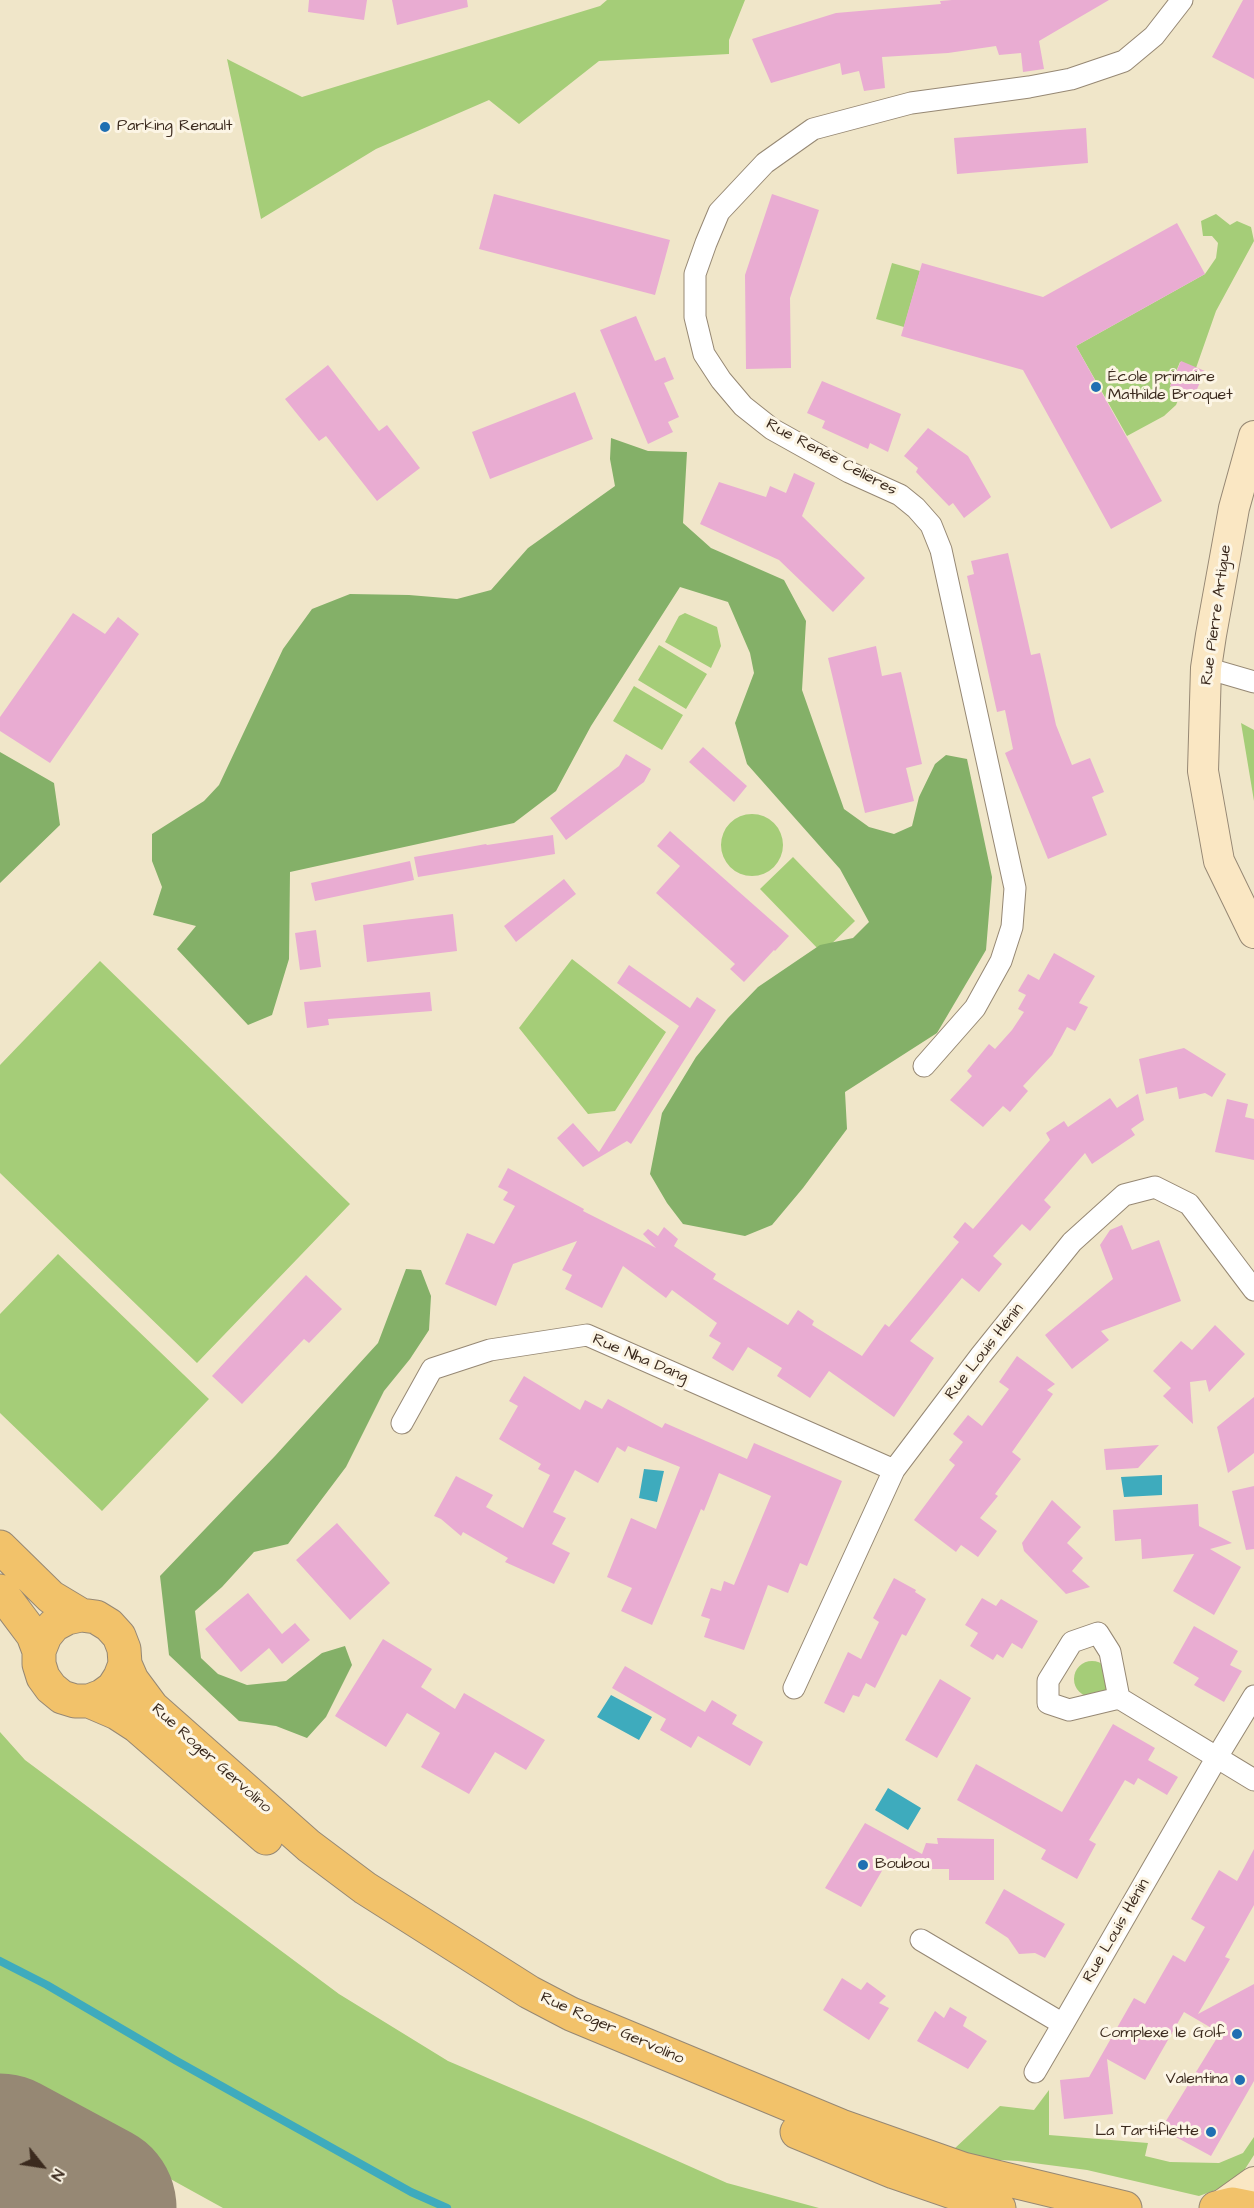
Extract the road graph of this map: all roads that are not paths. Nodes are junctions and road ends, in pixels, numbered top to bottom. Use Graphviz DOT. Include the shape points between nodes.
graph roads {
  1 [pos="1182,0"];
  2 [pos="1254,436"];
  3 [pos="1206,668"];
  4 [pos="1254,682"];
  5 [pos="1254,933"];
  6 [pos="924,1066"];
  7 [pos="1254,1290"];
  8 [pos="402,1423"];
  9 [pos="894,1470"];
  10 [pos="0,1547"];
  11 [pos="0,1591"];
  12 [pos="81,1615"];
  13 [pos="39,1651"];
  14 [pos="125,1664"];
  15 [pos="794,1688"];
  16 [pos="1254,1696"];
  17 [pos="1119,1698"];
  18 [pos="88,1701"];
  19 [pos="1216,1757"];
  20 [pos="1254,1780"];
  21 [pos="921,1940"];
  22 [pos="1063,2024"];
  23 [pos="1035,2072"];
  24 [pos="1254,2182"];
  25 [pos="1218,2207"];
  26 [pos="999,2208"];
  27 [pos="1125,2208"];
  28 [pos="1252,2208"];
  1 -- 6 [label="street, Rue Renée Celieres" via="1154,36 1124,61 1071,79 911,103 813,129 765,163 719,212 696,274 695,317 704,354 743,406 772,429 900,495 931,525 941,550 1015,888 1012,927 1001,961 975,1008"];
  2 -- 3 [label="main road, Rue Pierre Artigue" via="1234,508"];
  3 -- 4 [label="street"];
  3 -- 5 [label="main road, Rue Pierre Artigue" via="1203,771 1219,861"];
  7 -- 9 [label="street, Rue Louis Hénin" via="1190,1204 1155,1187 1124,1195 1072,1242"];
  8 -- 9 [label="street, Rue Nha Dang" via="432,1369 490,1350 587,1335"];
  9 -- 15 [label="street, Rue Louis Hénin"];
  10 -- 12 [label="main road" via="51,1597"];
  11 -- 13 [label="main road" via="33,1635"];
  12 -- 13 [label="main road" via="54,1625"];
  12 -- 14 [label="main road" via="109,1624 119,1636"];
  13 -- 18 [label="main road" via="43,1677 51,1688 62,1697"];
  14 -- 18 [label="main road" via="112,1688"];
  14 -- 27 [label="main road, Rue Roger Gervolino" via="152,1707 309,1846 366,1888 529,1992 571,2014 841,2126 963,2169"];
  16 -- 19 [label="street, Rue Louis Hénin"];
  17 -- 19 [label="street"];
  18 -- 26 [label="main road, Rue Roger Gervolino" via="137,1726 294,1861 354,1905 517,2010 601,2051 852,2155"];
  19 -- 20 [label="street"];
  19 -- 22 [label="street, Rue Louis Hénin"];
  21 -- 22 [label="street"];
  22 -- 23 [label="street, Rue Louis Hénin"];
  24 -- 25 [label="main road"];
  25 -- 28 [label="main road" via="1232,2204"];
}
